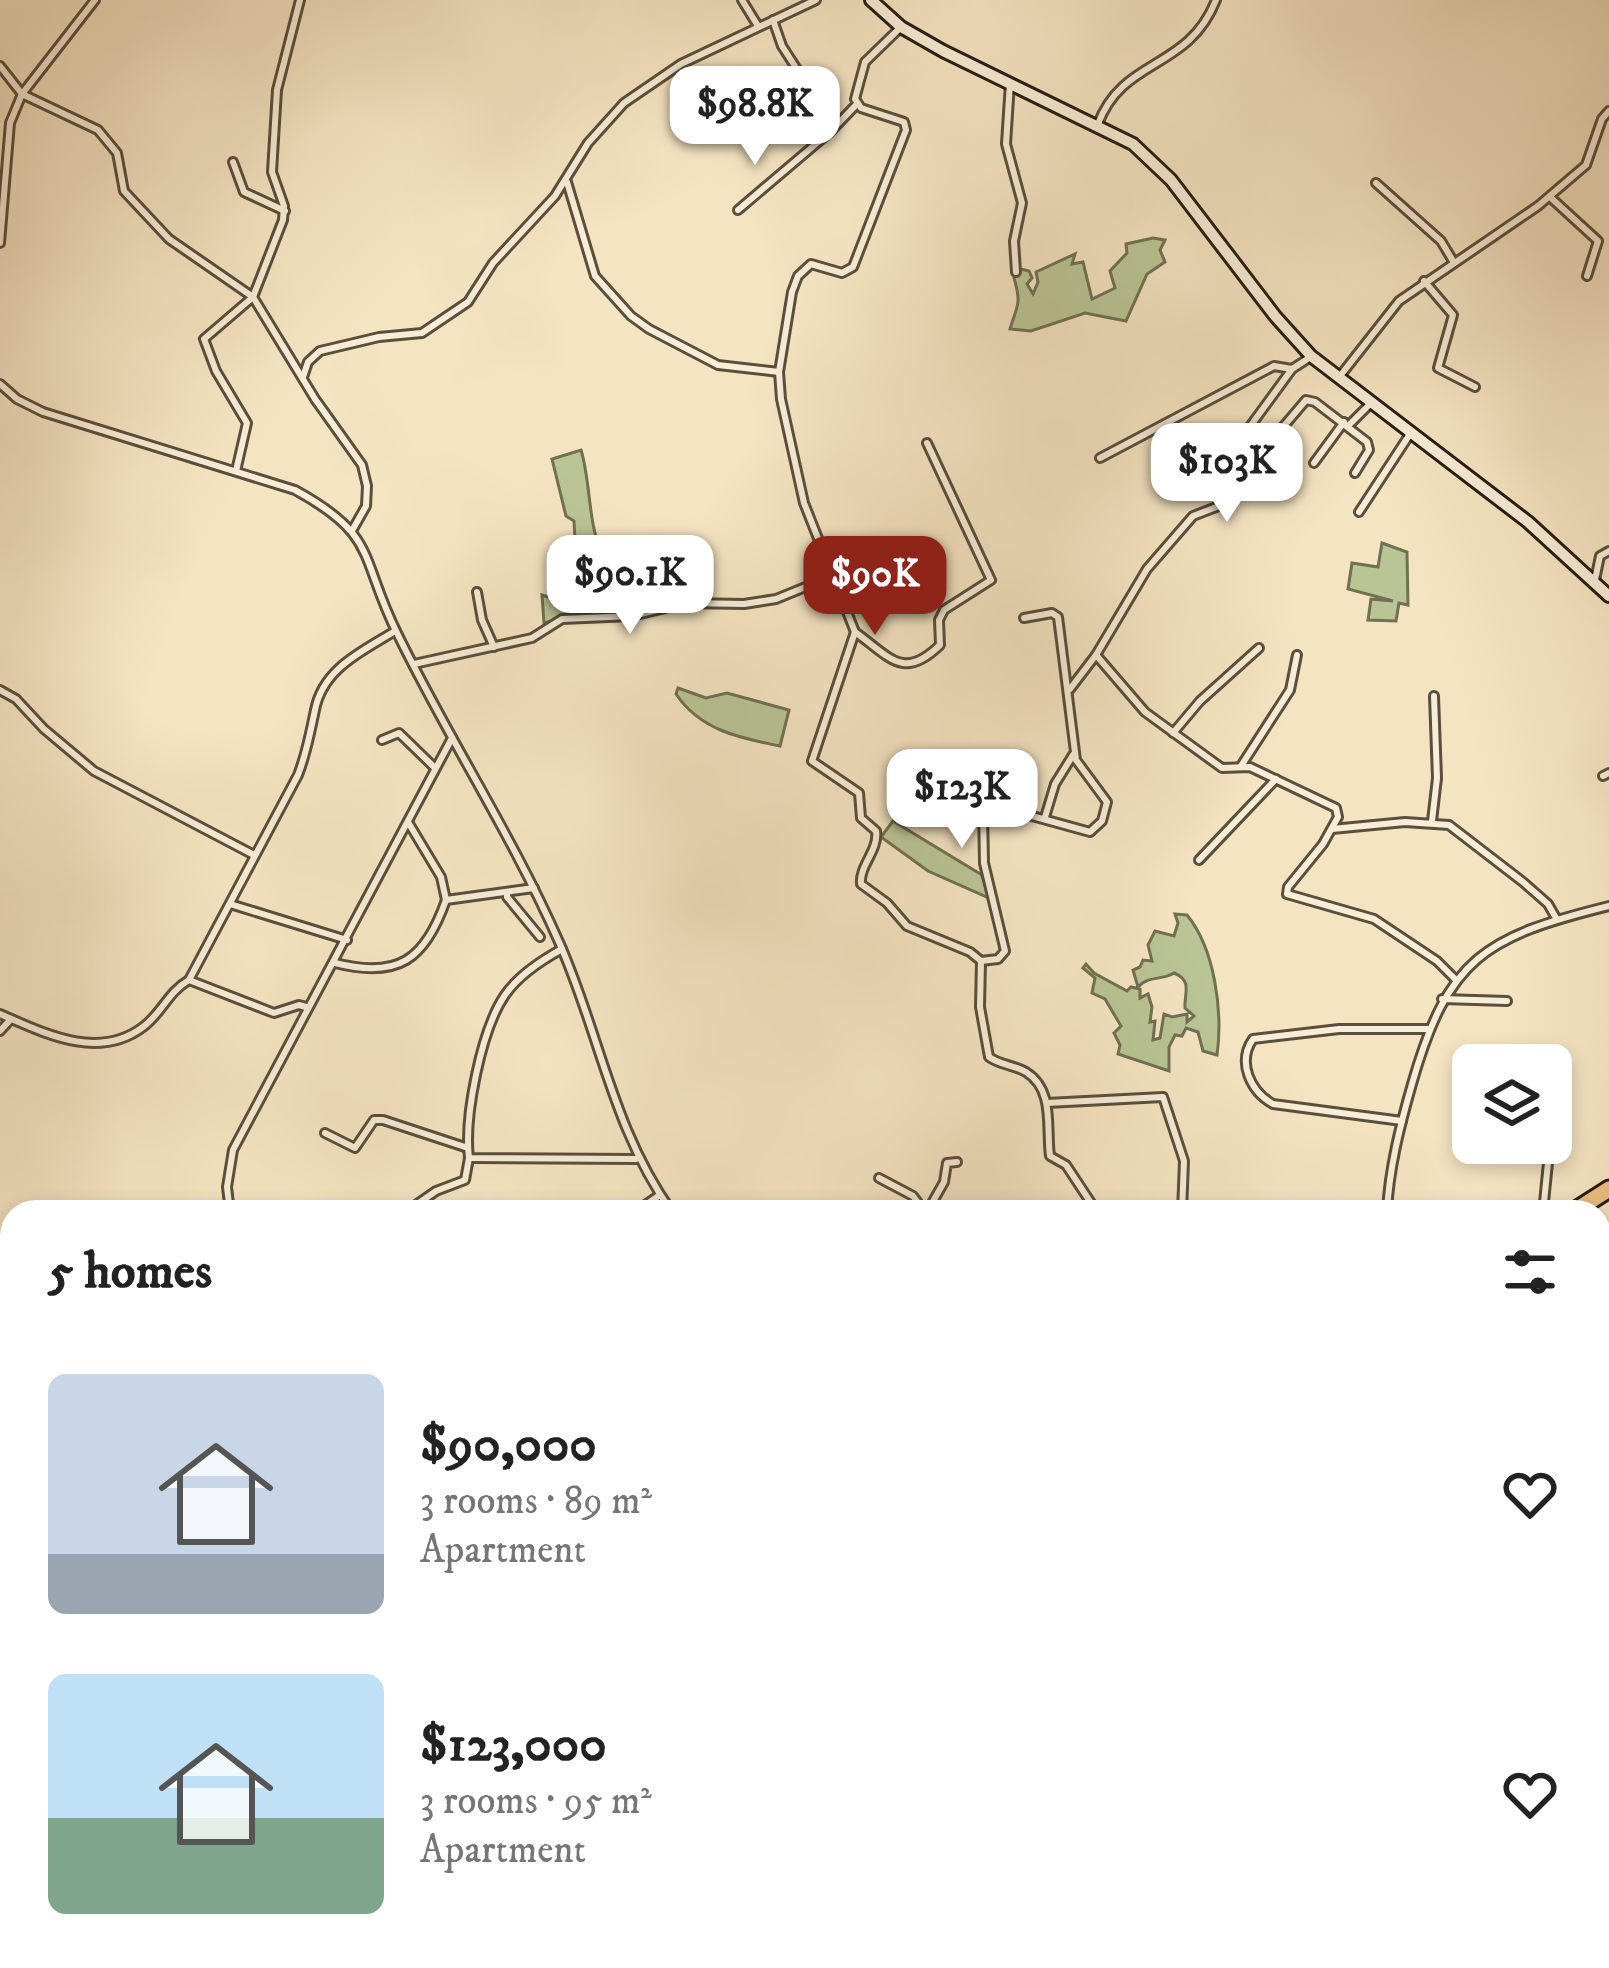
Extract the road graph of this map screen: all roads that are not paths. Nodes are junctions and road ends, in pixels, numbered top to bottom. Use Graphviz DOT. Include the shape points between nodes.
graph roads {
  1 [pos="95,0"];
  2 [pos="300,0"];
  3 [pos="742,0"];
  4 [pos="816,0"];
  5 [pos="871,0"];
  6 [pos="1216,0"];
  7 [pos="773,20"];
  8 [pos="758,26"];
  9 [pos="902,27"];
  10 [pos="0,66"];
  11 [pos="1010,83"];
  12 [pos="22,94"];
  13 [pos="856,104"];
  14 [pos="786,106"];
  15 [pos="1606,116"];
  16 [pos="1098,124"];
  17 [pos="233,162"];
  18 [pos="567,182"];
  19 [pos="1376,182"];
  20 [pos="1550,197"];
  21 [pos="738,210"];
  22 [pos="285,211"];
  23 [pos="0,243"];
  24 [pos="1453,261"];
  25 [pos="1016,272"];
  26 [pos="1587,277"];
  27 [pos="1424,281"];
  28 [pos="253,297"];
  29 [pos="1311,356"];
  30 [pos="1292,369"];
  31 [pos="779,372"];
  32 [pos="303,376"];
  33 [pos="1338,379"];
  34 [pos="0,384"];
  35 [pos="1475,387"];
  36 [pos="1371,403"];
  37 [pos="1346,424"];
  38 [pos="1410,434"];
  39 [pos="927,442"];
  40 [pos="1100,458"];
  41 [pos="1314,463"];
  42 [pos="236,471"];
  43 [pos="1354,473"];
  44 [pos="1255,479"];
  45 [pos="1359,512"];
  46 [pos="353,529"];
  47 [pos="1609,551"];
  48 [pos="835,575"];
  49 [pos="1594,580"];
  50 [pos="477,592"];
  51 [pos="1609,596"];
  52 [pos="1024,618"];
  53 [pos="395,631"];
  54 [pos="855,632"];
  55 [pos="494,647"];
  56 [pos="1259,648"];
  57 [pos="1297,655"];
  58 [pos="1096,656"];
  59 [pos="414,664"];
  60 [pos="0,690"];
  61 [pos="1068,692"];
  62 [pos="1434,696"];
  63 [pos="1173,733"];
  64 [pos="452,738"];
  65 [pos="382,740"];
  66 [pos="1074,752"];
  67 [pos="434,766"];
  68 [pos="1241,766"];
  69 [pos="1276,779"];
  70 [pos="1045,817"];
  71 [pos="407,820"];
  72 [pos="1432,821"];
  73 [pos="1331,829"];
  74 [pos="254,855"];
  75 [pos="1199,860"];
  76 [pos="534,888"];
  77 [pos="507,892"];
  78 [pos="446,900"];
  79 [pos="230,904"];
  80 [pos="1609,906"];
  81 [pos="1556,918"];
  82 [pos="540,937"];
  83 [pos="348,940"];
  84 [pos="562,949"];
  85 [pos="981,961"];
  86 [pos="335,963"];
  87 [pos="1455,979"];
  88 [pos="189,980"];
  89 [pos="1442,999"];
  90 [pos="1507,1001"];
  91 [pos="306,1007"];
  92 [pos="0,1014"];
  93 [pos="11,1018"];
  94 [pos="1428,1029"];
  95 [pos="0,1031"];
  96 [pos="1047,1103"];
  97 [pos="1402,1121"];
  98 [pos="325,1133"];
  99 [pos="468,1148"];
  100 [pos="469,1158"];
  101 [pos="637,1159"];
  102 [pos="957,1162"];
  103 [pos="1548,1164"];
  104 [pos="878,1178"];
  105 [pos="660,1195"];
  106 [pos="229,1200"];
  107 [pos="423,1200"];
  108 [pos="653,1200"];
  109 [pos="664,1200"];
  110 [pos="916,1200"];
  111 [pos="933,1200"];
  112 [pos="1089,1200"];
  113 [pos="1182,1200"];
  114 [pos="1390,1200"];
  115 [pos="1544,1200"];
  1 -- 12 [label="street"];
  2 -- 22 [label="street" via="276,113 272,172"];
  3 -- 8 [label="street"];
  4 -- 7 [label="street"];
  5 -- 9 [label="street"];
  6 -- 16 [label="street" via="1193,39 1119,87"];
  7 -- 8 [label="street"];
  7 -- 14 [label="street" via="809,88"];
  8 -- 18 [label="street" via="624,103"];
  9 -- 11 [label="street"];
  9 -- 13 [label="street" via="865,62"];
  10 -- 12 [label="street"];
  11 -- 16 [label="street"];
  11 -- 25 [label="street" via="1006,144 1022,202"];
  12 -- 23 [label="street" via="10,122"];
  12 -- 28 [label="street" via="98,130 117,153 124,191 170,239"];
  13 -- 21 [label="street"];
  13 -- 31 [label="street" via="907,126 853,267 842,273 811,264 798,276"];
  15 -- 20 [label="street" via="1586,165"];
  16 -- 29 [label="street" via="1171,180"];
  17 -- 22 [label="street" via="244,192"];
  18 -- 31 [label="street" via="595,276 632,316 718,365"];
  18 -- 32 [label="street" via="468,302 422,333 320,352"];
  19 -- 24 [label="street"];
  20 -- 24 [label="street"];
  20 -- 26 [label="street" via="1598,242"];
  22 -- 28 [label="street"];
  24 -- 27 [label="street"];
  27 -- 33 [label="street"];
  27 -- 35 [label="street" via="1454,315 1438,368"];
  28 -- 32 [label="street"];
  28 -- 42 [label="street" via="205,338 247,423"];
  29 -- 30 [label="street"];
  29 -- 33 [label="street"];
  30 -- 40 [label="street" via="1274,367"];
  30 -- 58 [label="street" via="1246,433 1220,506 1193,516 1147,569"];
  31 -- 48 [label="street" via="797,481"];
  32 -- 46 [label="street" via="362,465 366,506"];
  33 -- 36 [label="street"];
  34 -- 42 [label="street" via="43,412"];
  36 -- 37 [label="street"];
  36 -- 38 [label="street"];
  37 -- 41 [label="street"];
  37 -- 43 [label="street" via="1369,447"];
  37 -- 44 [label="street" via="1306,400 1266,447"];
  38 -- 45 [label="street"];
  38 -- 49 [label="street"];
  39 -- 54 [label="street" via="991,580 944,610 940,645 914,665 901,665"];
  42 -- 46 [label="street" via="295,490"];
  46 -- 53 [label="street"];
  47 -- 49 [label="street"];
  48 -- 54 [label="street"];
  48 -- 55 [label="street" via="776,599 562,619 532,638"];
  49 -- 51 [label="street"];
  50 -- 55 [label="street"];
  52 -- 61 [label="street" via="1058,617"];
  53 -- 59 [label="street"];
  53 -- 74 [label="street" via="343,663 322,688 310,746"];
  54 -- 85 [label="street" via="813,763 859,793 861,818 876,831 861,884 907,926"];
  55 -- 59 [label="street"];
  56 -- 63 [label="street"];
  57 -- 68 [label="street" via="1290,690"];
  58 -- 61 [label="street"];
  58 -- 63 [label="street"];
  59 -- 64 [label="street"];
  60 -- 74 [label="street" via="94,771"];
  61 -- 66 [label="street"];
  62 -- 72 [label="street"];
  63 -- 68 [label="street" via="1228,771"];
  64 -- 67 [label="street"];
  64 -- 76 [label="street"];
  65 -- 67 [label="street" via="399,733"];
  66 -- 70 [label="street"];
  66 -- 70 [label="street" via="1106,812 1090,832"];
  67 -- 71 [label="street"];
  68 -- 69 [label="street"];
  69 -- 73 [label="street" via="1336,808"];
  69 -- 75 [label="street"];
  70 -- 85 [label="street" via="983,810 984,863 1005,951"];
  71 -- 78 [label="street"];
  71 -- 83 [label="street"];
  72 -- 73 [label="street"];
  72 -- 81 [label="street" via="1464,834"];
  73 -- 87 [label="street" via="1287,894 1373,919"];
  74 -- 79 [label="street"];
  76 -- 77 [label="street"];
  76 -- 84 [label="street"];
  77 -- 78 [label="street"];
  77 -- 82 [label="street"];
  78 -- 86 [label="street" via="412,957 377,971"];
  79 -- 83 [label="street"];
  79 -- 88 [label="street"];
  80 -- 81 [label="street"];
  81 -- 87 [label="street" via="1507,940"];
  83 -- 86 [label="street"];
  84 -- 99 [label="street" via="504,996 480,1062"];
  84 -- 101 [label="street"];
  85 -- 96 [label="street" via="989,1057 1033,1077"];
  86 -- 91 [label="street"];
  87 -- 89 [label="street"];
  88 -- 91 [label="street" via="274,1013"];
  88 -- 93 [label="street" via="141,1028 114,1040 63,1040"];
  89 -- 90 [label="street"];
  89 -- 94 [label="street"];
  91 -- 106 [label="street" via="233,1150"];
  92 -- 93 [label="street"];
  93 -- 95 [label="street"];
  94 -- 97 [label="street"];
  94 -- 97 [label="street" via="1253,1039 1246,1051 1256,1095 1273,1104"];
  96 -- 112 [label="street" via="1050,1156"];
  96 -- 113 [label="street" via="1163,1096 1184,1161"];
  97 -- 114 [label="street"];
  98 -- 99 [label="street" via="355,1148 374,1120 383,1120"];
  99 -- 100 [label="street"];
  100 -- 101 [label="street"];
  100 -- 107 [label="street" via="465,1180"];
  101 -- 105 [label="street"];
  102 -- 111 [label="street" via="947,1163"];
  103 -- 115 [label="street"];
  104 -- 110 [label="street"];
  105 -- 108 [label="street"];
  105 -- 109 [label="street"];
}
